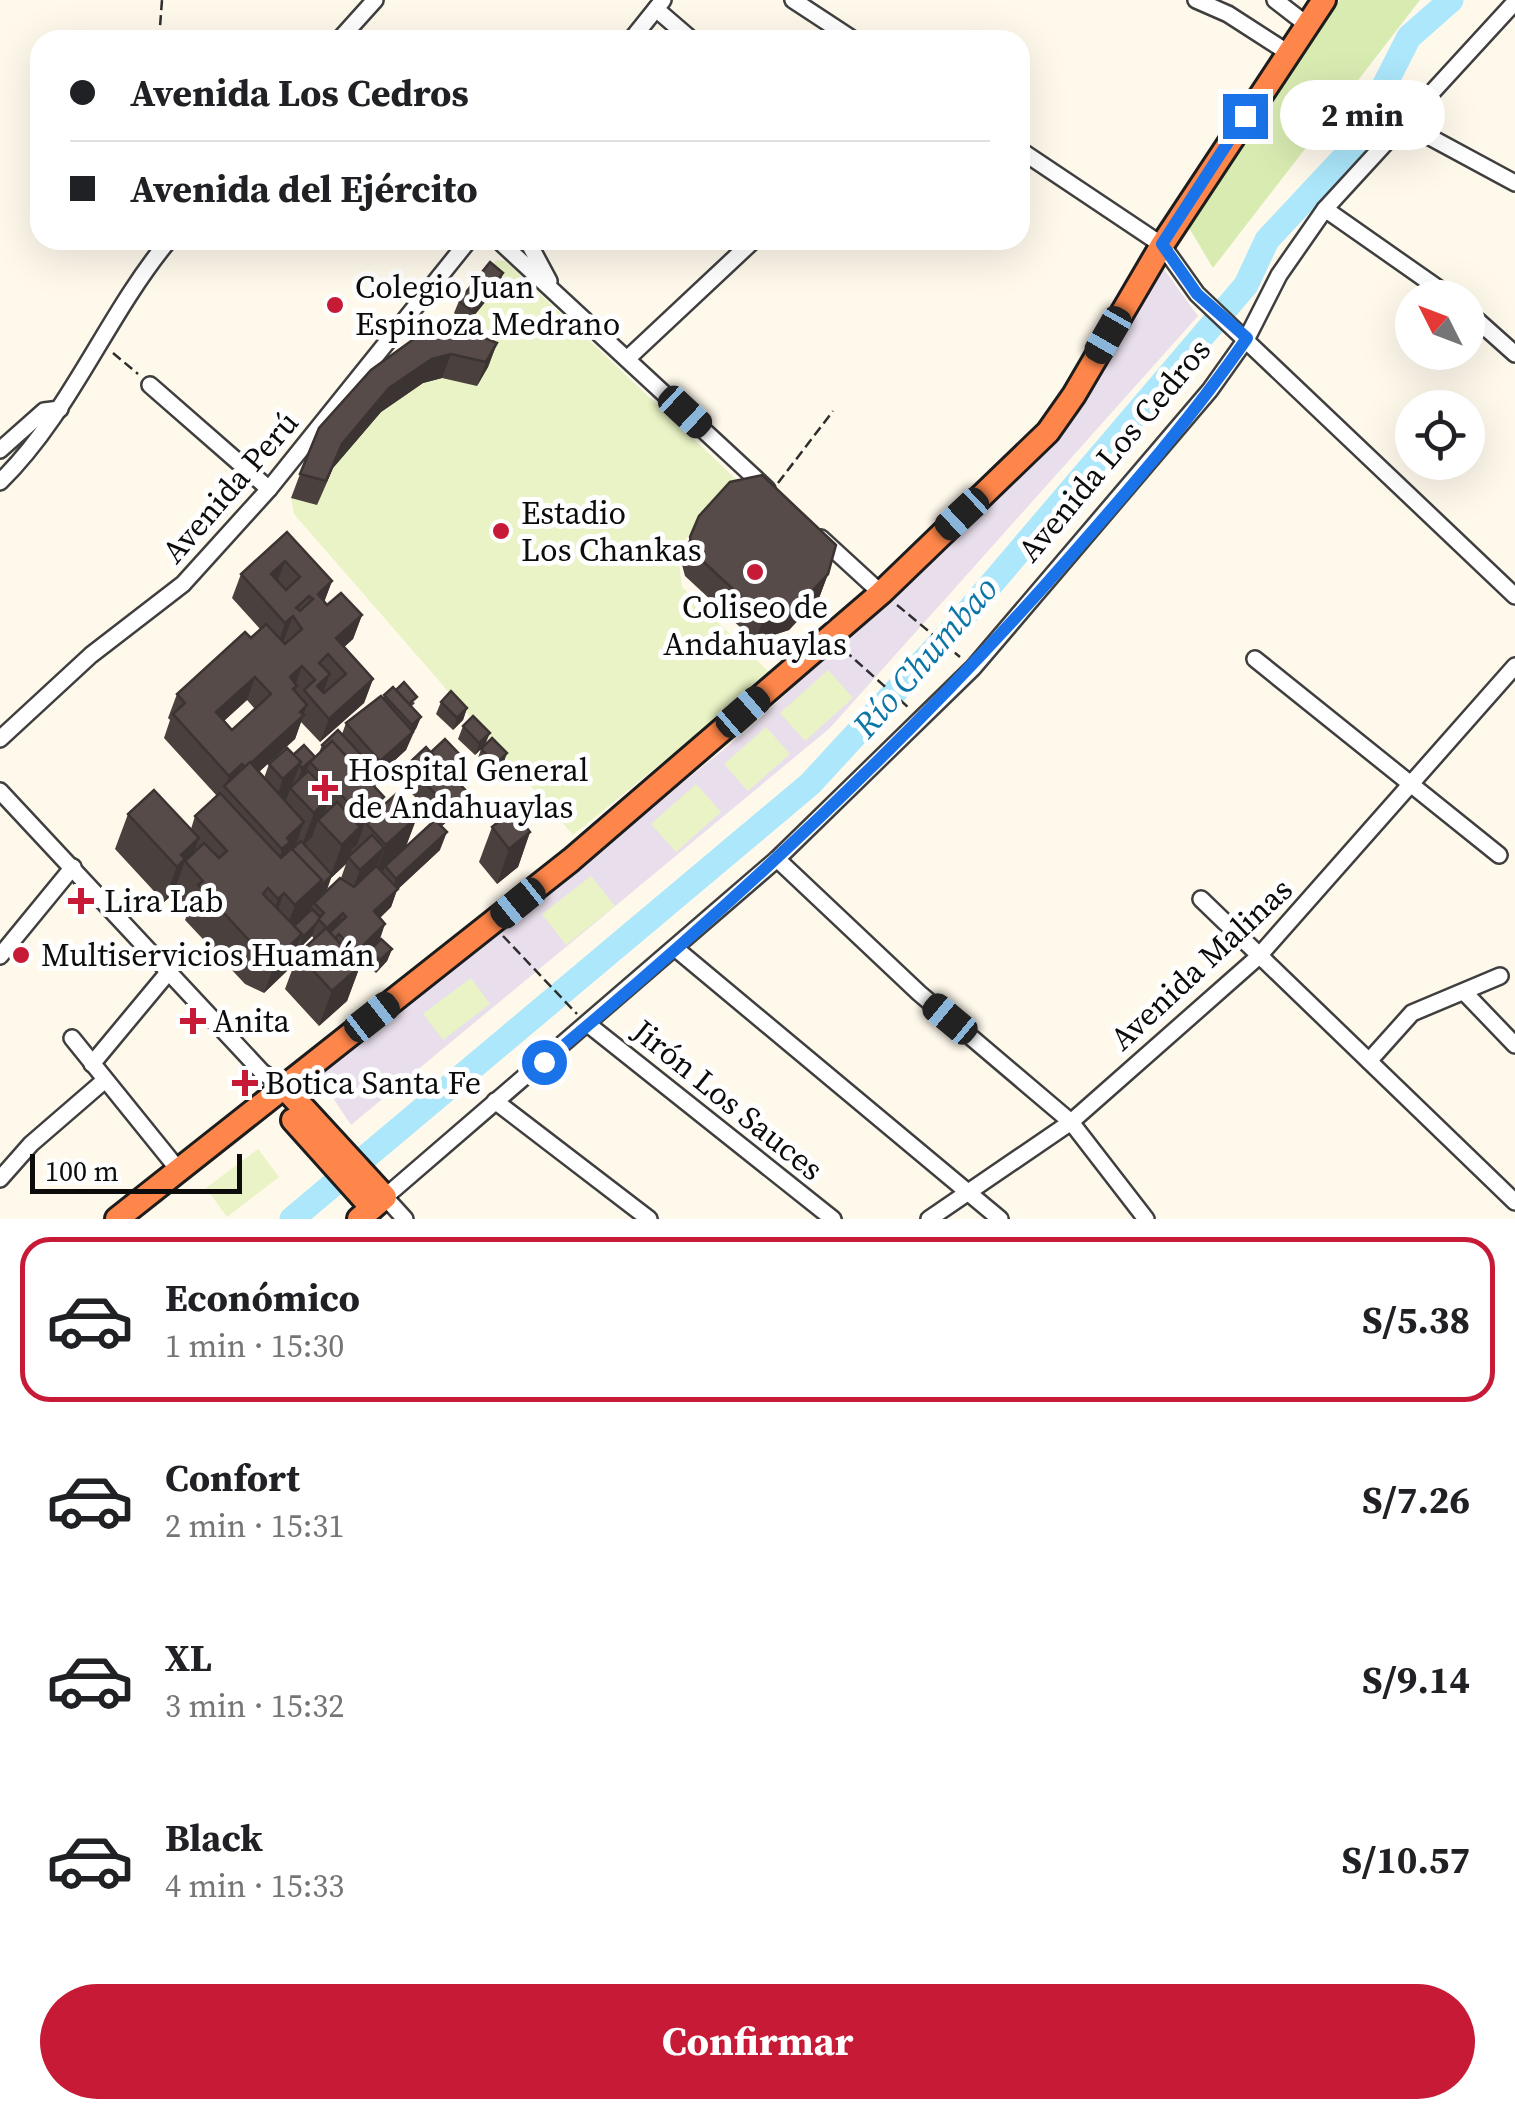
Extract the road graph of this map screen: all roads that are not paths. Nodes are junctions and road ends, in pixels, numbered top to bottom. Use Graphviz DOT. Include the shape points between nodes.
graph roads {
  1 [pos="375,0"];
  2 [pos="794,0"];
  3 [pos="1196,0"];
  4 [pos="1276,0"];
  5 [pos="1324,0"];
  6 [pos="1515,2"];
  7 [pos="660,4"];
  8 [pos="1306,24"];
  9 [pos="348,30"];
  10 [pos="639,30"];
  11 [pos="683,30"];
  12 [pos="839,30"];
  13 [pos="1287,52"];
  14 [pos="1402,122"];
  15 [pos="1030,157"];
  16 [pos="1515,182"];
  17 [pos="1325,209"];
  18 [pos="1162,244"];
  19 [pos="161,250"];
  20 [pos="460,250"];
  21 [pos="509,250"];
  22 [pos="532,250"];
  23 [pos="743,250"];
  24 [pos="1426,280"];
  25 [pos="556,294"];
  26 [pos="1485,327"];
  27 [pos="1245,336"];
  28 [pos="1515,354"];
  29 [pos="627,359"];
  30 [pos="150,385"];
  31 [pos="60,409"];
  32 [pos="0,450"];
  33 [pos="0,482"];
  34 [pos="269,489"];
  35 [pos="785,505"];
  36 [pos="812,530"];
  37 [pos="881,593"];
  38 [pos="1515,596"];
  39 [pos="1254,658"];
  40 [pos="1514,671"];
  41 [pos="0,739"];
  42 [pos="1412,787"];
  43 [pos="0,791"];
  44 [pos="1499,855"];
  45 [pos="777,859"];
  46 [pos="73,867"];
  47 [pos="1201,900"];
  48 [pos="675,948"];
  49 [pos="0,956"];
  50 [pos="1258,957"];
  51 [pos="171,969"];
  52 [pos="1500,976"];
  53 [pos="1465,993"];
  54 [pos="589,1024"];
  55 [pos="72,1038"];
  56 [pos="1515,1045"];
  57 [pos="1369,1061"];
  58 [pos="92,1064"];
  59 [pos="105,1080"];
  60 [pos="277,1090"];
  61 [pos="495,1100"];
  62 [pos="1071,1122"];
  63 [pos="177,1168"];
  64 [pos="0,1179"];
  65 [pos="970,1192"];
  66 [pos="371,1202"];
  67 [pos="1515,1202"];
  68 [pos="117,1219"];
  69 [pos="405,1219"];
  70 [pos="650,1219"];
  71 [pos="833,1219"];
  72 [pos="929,1219"];
  73 [pos="1000,1219"];
  74 [pos="1146,1219"];
  1 -- 9 [label="street"];
  2 -- 12 [label="street"];
  3 -- 13 [label="street"];
  4 -- 8 [label="street"];
  5 -- 8 [label="highway"];
  6 -- 14 [label="street, Avenida Los Cedros"];
  7 -- 10 [label="street"];
  7 -- 11 [label="street"];
  8 -- 13 [label="highway"];
  13 -- 18 [label="highway"];
  14 -- 16 [label="street"];
  14 -- 17 [label="street, Avenida Los Cedros"];
  15 -- 18 [label="street"];
  17 -- 24 [label="street"];
  17 -- 27 [label="street, Avenida Los Cedros"];
  18 -- 27 [label="street" via="1197,294"];
  18 -- 37 [label="highway" via="1048,432"];
  19 -- 31 [label="street" via="132,285"];
  20 -- 34 [label="street, Avenida Perú"];
  21 -- 25 [label="street"];
  22 -- 25 [label="street"];
  23 -- 29 [label="street"];
  25 -- 29 [label="street"];
  26 -- 28 [label="street"];
  27 -- 38 [label="street"];
  27 -- 45 [label="street, Avenida Los Cedros" via="1124,495 972,668"];
  29 -- 35 [label="street"];
  30 -- 34 [label="street"];
  31 -- 32 [label="street" via="44,410"];
  31 -- 33 [label="street"];
  34 -- 41 [label="street, Avenida Perú" via="183,584"];
  36 -- 37 [label="street"];
  37 -- 60 [label="highway" via="492,924"];
  39 -- 42 [label="street"];
  40 -- 42 [label="street, Avenida Malinas"];
  42 -- 44 [label="street"];
  42 -- 50 [label="street, Avenida Malinas"];
  43 -- 46 [label="street"];
  45 -- 48 [label="street, Avenida Los Cedros"];
  45 -- 62 [label="street" via="919,993"];
  46 -- 49 [label="street"];
  46 -- 51 [label="street"];
  47 -- 50 [label="street"];
  48 -- 54 [label="street, Avenida Los Cedros"];
  48 -- 65 [label="street"];
  50 -- 57 [label="street"];
  50 -- 62 [label="street, Avenida Malinas"];
  51 -- 58 [label="street"];
  51 -- 60 [label="street"];
  52 -- 53 [label="street"];
  53 -- 56 [label="street"];
  53 -- 57 [label="street" via="1400,1021"];
  54 -- 61 [label="street, Avenida Los Cedros"];
  54 -- 71 [label="street, Jirón Los Sauces"];
  55 -- 58 [label="street"];
  57 -- 67 [label="street"];
  58 -- 59 [label="street"];
  59 -- 63 [label="street"];
  59 -- 64 [label="street"];
  60 -- 63 [label="highway"];
  60 -- 66 [label="highway"];
  61 -- 66 [label="street, Avenida Los Cedros"];
  61 -- 70 [label="street"];
  62 -- 65 [label="street, Avenida Malinas"];
  62 -- 74 [label="street"];
  63 -- 68 [label="highway"];
  65 -- 72 [label="street, Avenida Malinas"];
  65 -- 73 [label="street"];
  66 -- 69 [label="street"];
}
